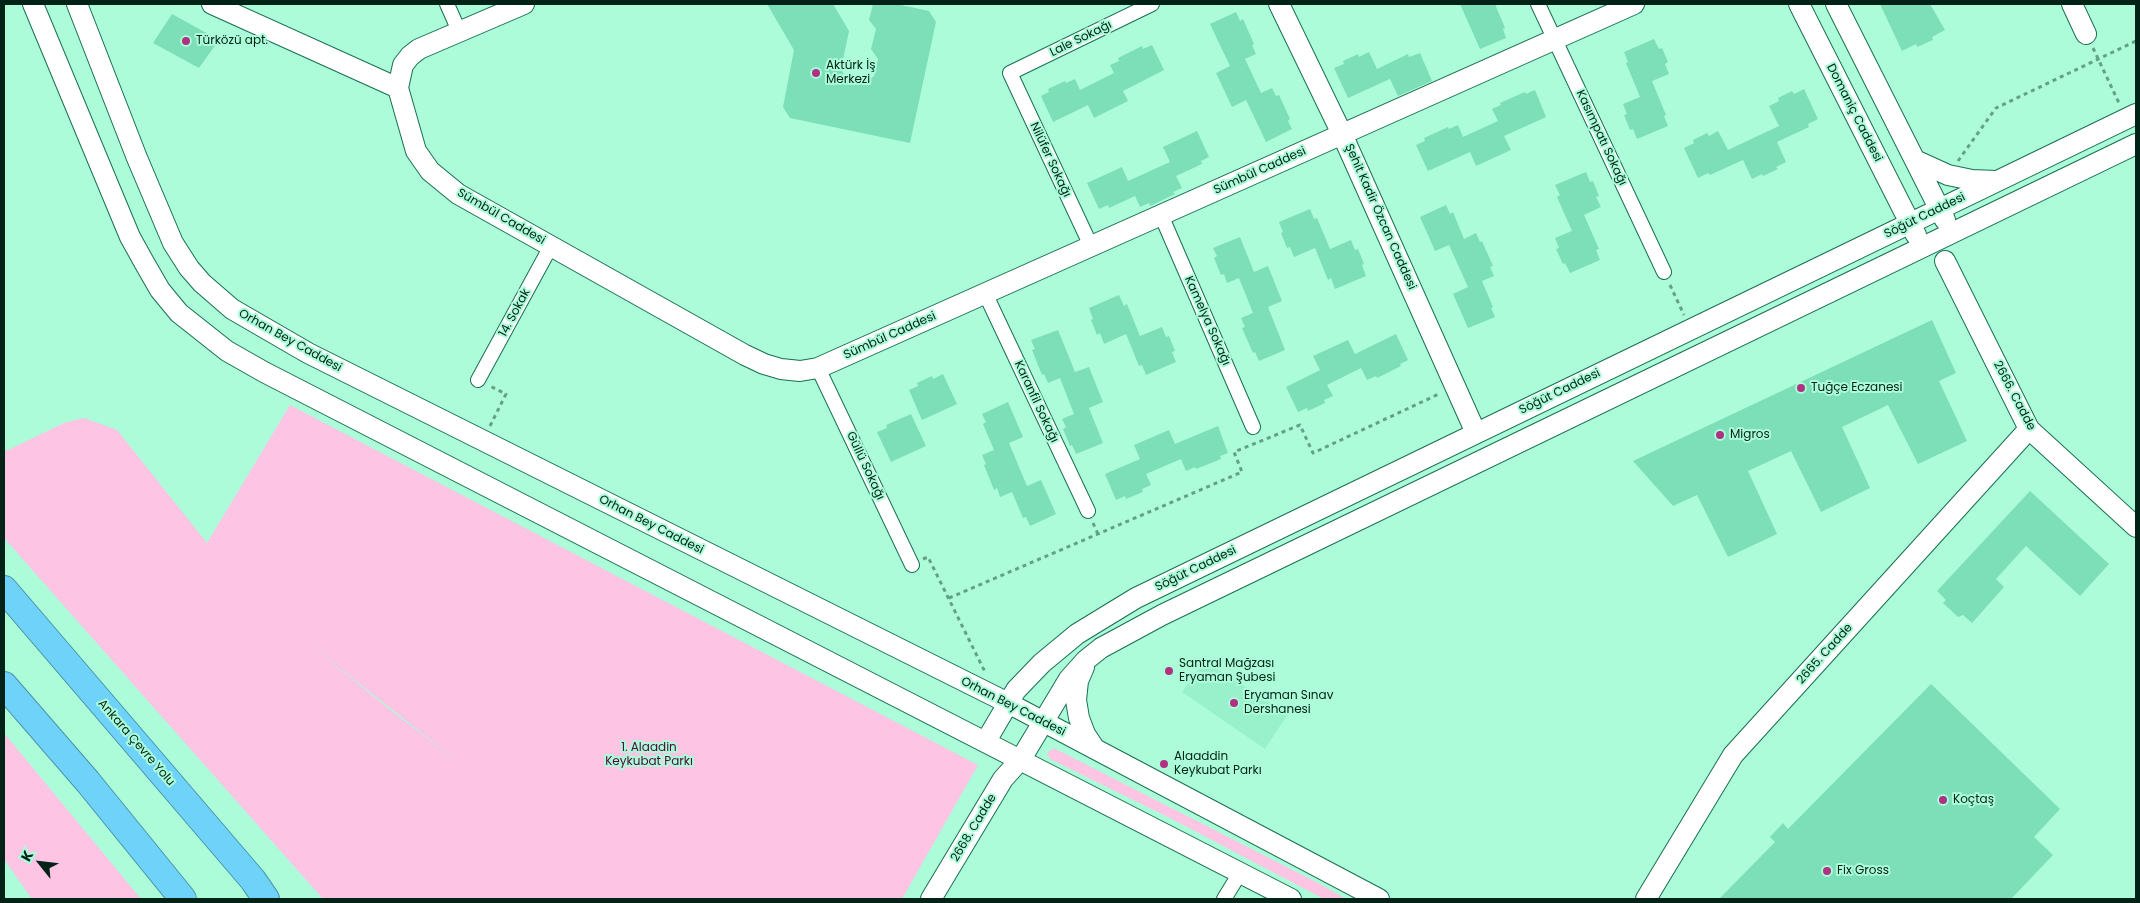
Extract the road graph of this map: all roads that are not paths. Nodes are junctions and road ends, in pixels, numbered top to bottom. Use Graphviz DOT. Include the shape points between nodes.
graph roads {
  1 [pos="33,4"];
  2 [pos="77,4"];
  3 [pos="212,4"];
  4 [pos="447,4"];
  5 [pos="524,4"];
  6 [pos="1152,4"];
  7 [pos="1279,4"];
  8 [pos="1538,4"];
  9 [pos="1634,4"];
  10 [pos="1799,4"];
  11 [pos="1836,4"];
  12 [pos="2072,4"];
  13 [pos="459,31"];
  14 [pos="2086,34"];
  15 [pos="1555,38"];
  16 [pos="1010,73"];
  17 [pos="398,88"];
  18 [pos="2131,117"];
  19 [pos="1342,134"];
  20 [pos="2136,144"];
  21 [pos="1915,160"];
  22 [pos="1998,181"];
  23 [pos="1940,209"];
  24 [pos="1161,215"];
  25 [pos="1910,223"];
  26 [pos="1951,233"];
  27 [pos="551,246"];
  28 [pos="1091,246"];
  29 [pos="1921,248"];
  30 [pos="1945,261"];
  31 [pos="1664,272"];
  32 [pos="985,293"];
  33 [pos="818,368"];
  34 [pos="478,380"];
  35 [pos="1253,427"];
  36 [pos="2029,429"];
  37 [pos="1476,433"];
  38 [pos="1088,511"];
  39 [pos="2136,526"];
  40 [pos="912,565"];
  41 [pos="4,589"];
  42 [pos="1086,660"];
  43 [pos="4,685"];
  44 [pos="1003,701"];
  45 [pos="1043,722"];
  46 [pos="986,741"];
  47 [pos="1095,749"];
  48 [pos="1021,759"];
  49 [pos="1240,873"];
  50 [pos="263,893"];
  51 [pos="183,899"];
  52 [pos="931,899"];
  53 [pos="1224,899"];
  54 [pos="1291,899"];
  55 [pos="1379,899"];
  56 [pos="1646,899"];
  1 -- 46 [label="main road" via="130,237 160,290 179,313 203,333 264,372"];
  2 -- 44 [label="main road, Orhan Bey Caddesi" via="173,243 202,283 232,308 279,337"];
  3 -- 17 [label="main road"];
  4 -- 13 [label="street"];
  5 -- 13 [label="main road"];
  6 -- 16 [label="street, Lale Sokağı"];
  7 -- 19 [label="main road, Şehit Kadir Özcan Caddesi"];
  8 -- 15 [label="street, Kasımpatı Sokağı"];
  9 -- 15 [label="main road, Sümbül Caddesi"];
  10 -- 25 [label="main road, Domaniç Caddesi"];
  11 -- 21 [label="main road"];
  12 -- 14 [label="main road"];
  13 -- 17 [label="main road" via="410,56 403,65"];
  15 -- 19 [label="main road, Sümbül Caddesi"];
  15 -- 31 [label="street, Kasımpatı Sokağı"];
  16 -- 28 [label="street, Nilüfer Sokağı"];
  17 -- 27 [label="main road, Sümbül Caddesi" via="413,143 430,171 458,194"];
  18 -- 22 [label="main road, Söğüt Caddesi"];
  19 -- 24 [label="main road, Sümbül Caddesi"];
  19 -- 37 [label="main road, Şehit Kadir Özcan Caddesi"];
  20 -- 26 [label="main road"];
  21 -- 22 [label="main road" via="1948,175"];
  21 -- 23 [label="main road"];
  22 -- 23 [label="main road, Söğüt Caddesi"];
  23 -- 25 [label="main road, Söğüt Caddesi"];
  23 -- 26 [label="main road"];
  24 -- 28 [label="main road, Sümbül Caddesi"];
  24 -- 35 [label="street, Kamelya Sokağı"];
  25 -- 29 [label="main road, Domaniç Caddesi"];
  25 -- 37 [label="main road, Söğüt Caddesi"];
  26 -- 29 [label="main road"];
  26 -- 30 [label="main road"];
  27 -- 33 [label="main road, Sümbül Caddesi" via="764,364 800,371"];
  27 -- 34 [label="street, 14. Sokak"];
  28 -- 32 [label="main road, Sümbül Caddesi"];
  29 -- 30 [label="main road"];
  29 -- 42 [label="main road" via="1162,615 1101,648"];
  30 -- 36 [label="main road, 2666. Cadde"];
  32 -- 33 [label="main road, Sümbül Caddesi"];
  32 -- 38 [label="street, Karanfil Sokağı"];
  33 -- 40 [label="street, Güllü Sokağı"];
  36 -- 39 [label="main road, 2666. Cadde"];
  36 -- 56 [label="main road, 2665. Cadde" via="1733,755"];
  37 -- 44 [label="main road, Söğüt Caddesi" via="1105,616 1042,663"];
  41 -- 50 [label="highway, Ankara Çevre Yolu"];
  42 -- 45 [label="main road" via="1069,679"];
  42 -- 47 [label="main road" via="1078,681 1076,700 1085,734"];
  43 -- 51 [label="highway"];
  44 -- 45 [label="main road, Orhan Bey Caddesi"];
  44 -- 46 [label="main road, Söğüt Caddesi"];
  45 -- 47 [label="main road, Orhan Bey Caddesi"];
  45 -- 48 [label="main road, 2668. Cadde"];
  46 -- 48 [label="main road"];
  47 -- 55 [label="main road, Orhan Bey Caddesi"];
  48 -- 49 [label="main road"];
  48 -- 52 [label="main road, 2668. Cadde" via="1003,779"];
  49 -- 53 [label="street"];
  49 -- 54 [label="main road"];
}
